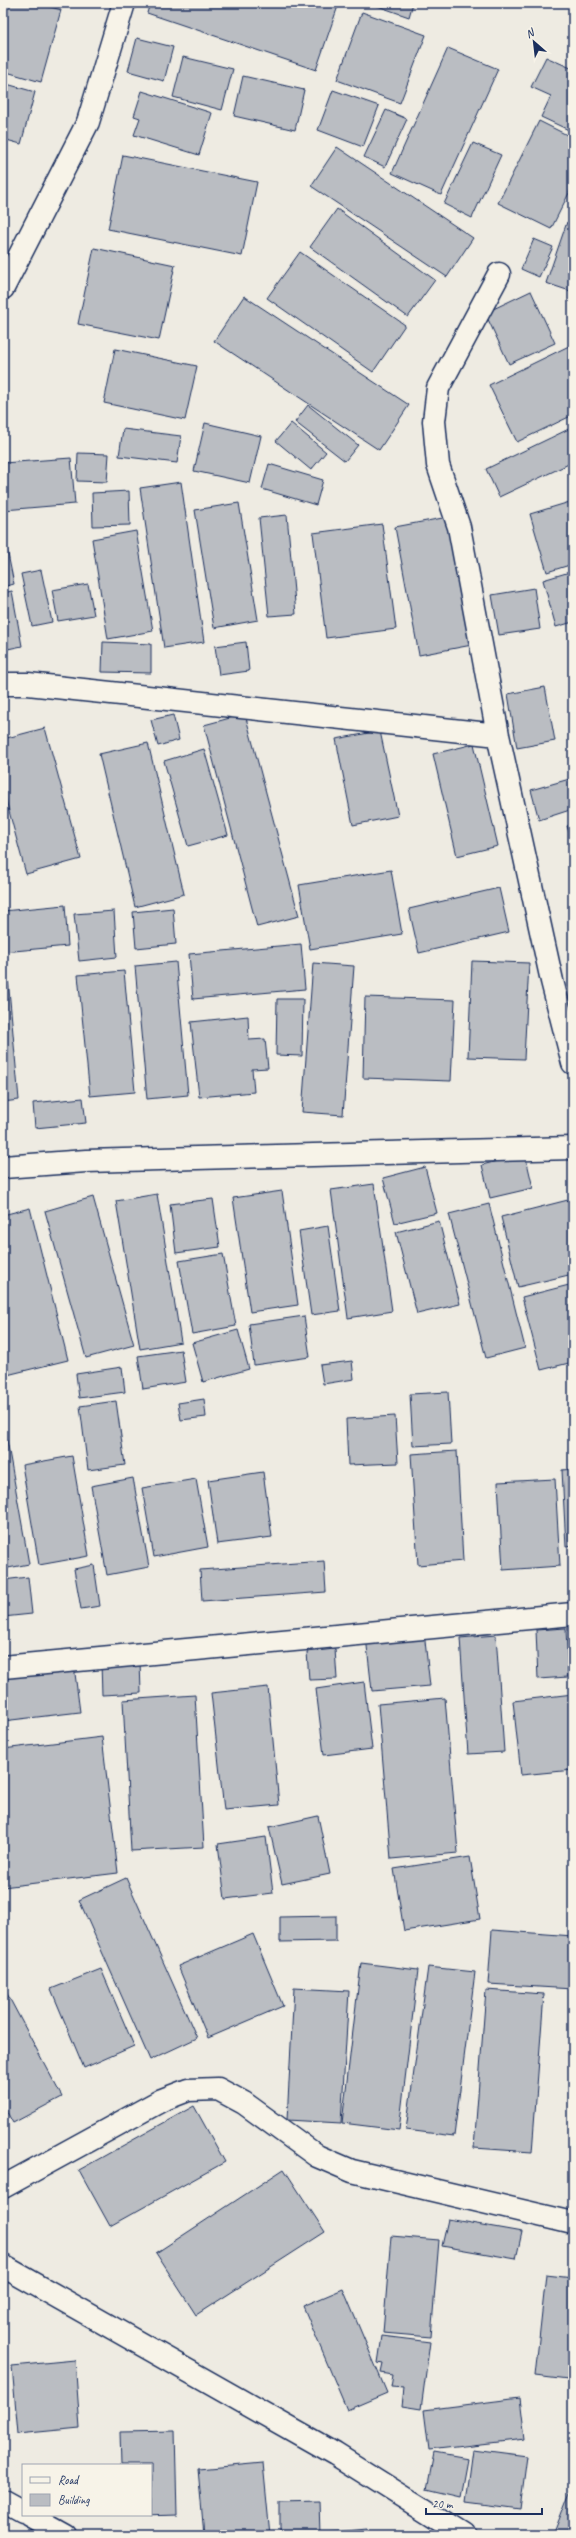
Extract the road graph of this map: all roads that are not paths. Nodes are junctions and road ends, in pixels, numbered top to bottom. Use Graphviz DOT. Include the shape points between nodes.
graph roads {
  1 [pos="124,3"];
  2 [pos="499,274"];
  3 [pos="3,288"];
  4 [pos="3,684"];
  5 [pos="498,735"];
  6 [pos="573,1063"];
  7 [pos="573,1148"];
  8 [pos="3,1167"];
  9 [pos="573,1614"];
  10 [pos="3,1667"];
  11 [pos="3,2187"];
  12 [pos="573,2223"];
  13 [pos="3,2266"];
  14 [pos="3,2501"];
  15 [pos="22,2511"];
  16 [pos="30,2516"];
  17 [pos="65,2535"];
  18 [pos="464,2535"];
  1 -- 3 [label="street" via="88,122"];
  2 -- 5 [label="street" via="438,388 434,422 438,465 459,527"];
  4 -- 5 [label="street" via="28,684"];
  5 -- 6 [label="street" via="552,981"];
  7 -- 8 [label="street" via="86,1161"];
  9 -- 10 [label="street"];
  11 -- 12 [label="street" via="162,2100 188,2090 218,2089 244,2104 317,2156 352,2171"];
  13 -- 18 [label="street" via="335,2454"];
  14 -- 15 [label="street"];
  16 -- 17 [label="street"];
}
